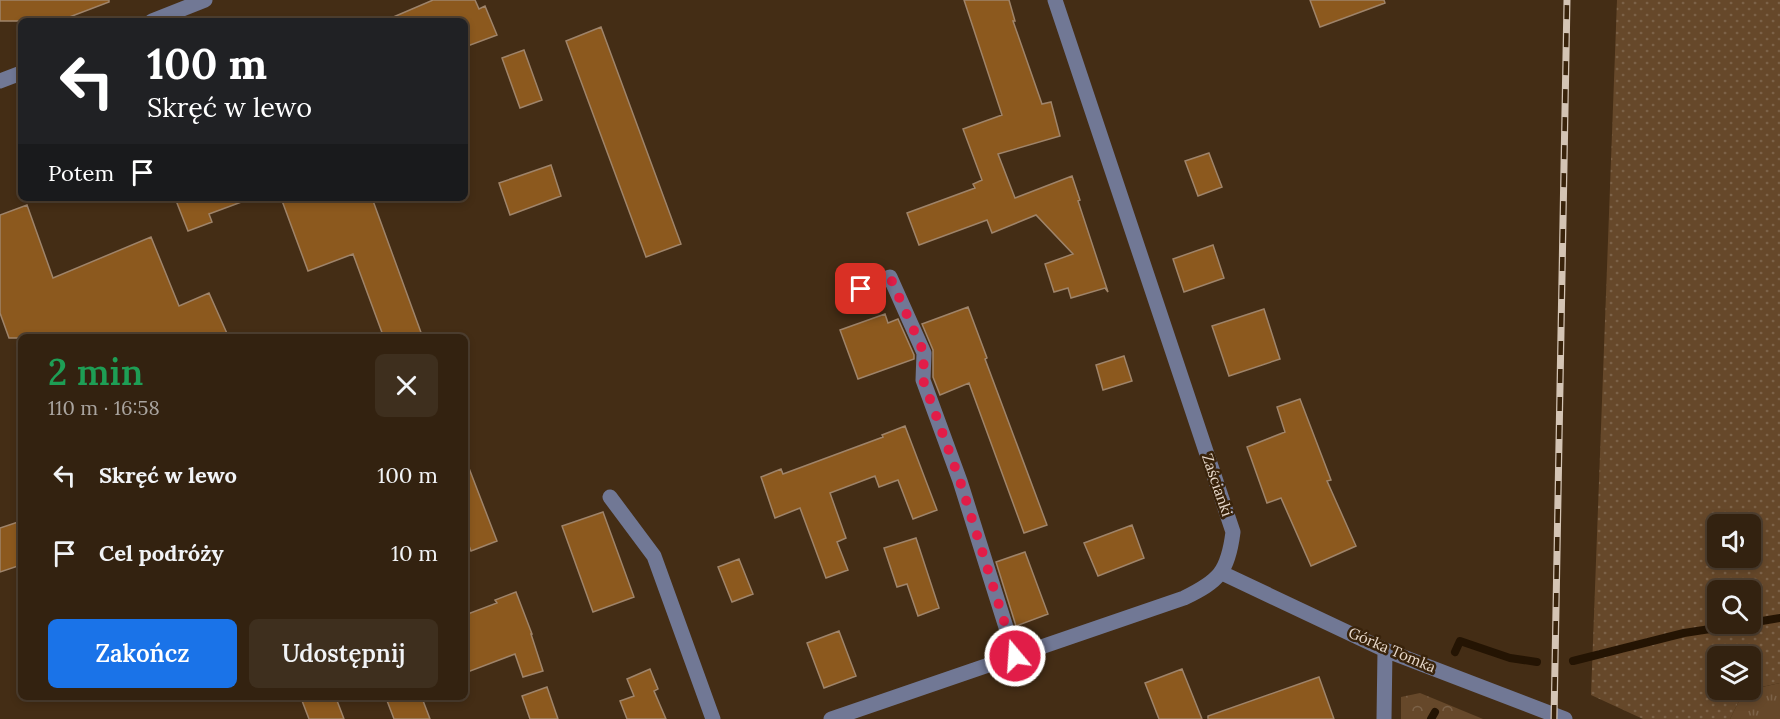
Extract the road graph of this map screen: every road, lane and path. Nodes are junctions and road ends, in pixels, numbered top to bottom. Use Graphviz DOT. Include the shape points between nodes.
graph roads {
  1 [pos="205,0"];
  2 [pos="1055,0"];
  3 [pos="160,18"];
  4 [pos="18,74"];
  5 [pos="0,81"];
  6 [pos="861,289"];
  7 [pos="610,497"];
  8 [pos="1222,573"];
  9 [pos="1385,650"];
  10 [pos="1015,656"];
  11 [pos="713,719"];
  12 [pos="831,719"];
  13 [pos="1384,719"];
  14 [pos="1565,719"];
  1 -- 3 [label="street"];
  2 -- 8 [label="street, Zaścianki" via="1233,532 1231,552"];
  4 -- 5 [label="street"];
  6 -- 10 [label="street" via="890,277 924,353 923,380 960,481"];
  7 -- 11 [label="street" via="654,556"];
  8 -- 9 [label="street, Górka Tomka"];
  8 -- 10 [label="street" via="1184,598"];
  9 -- 13 [label="street"];
  9 -- 14 [label="street, Górka Tomka"];
  10 -- 12 [label="street"];
}
